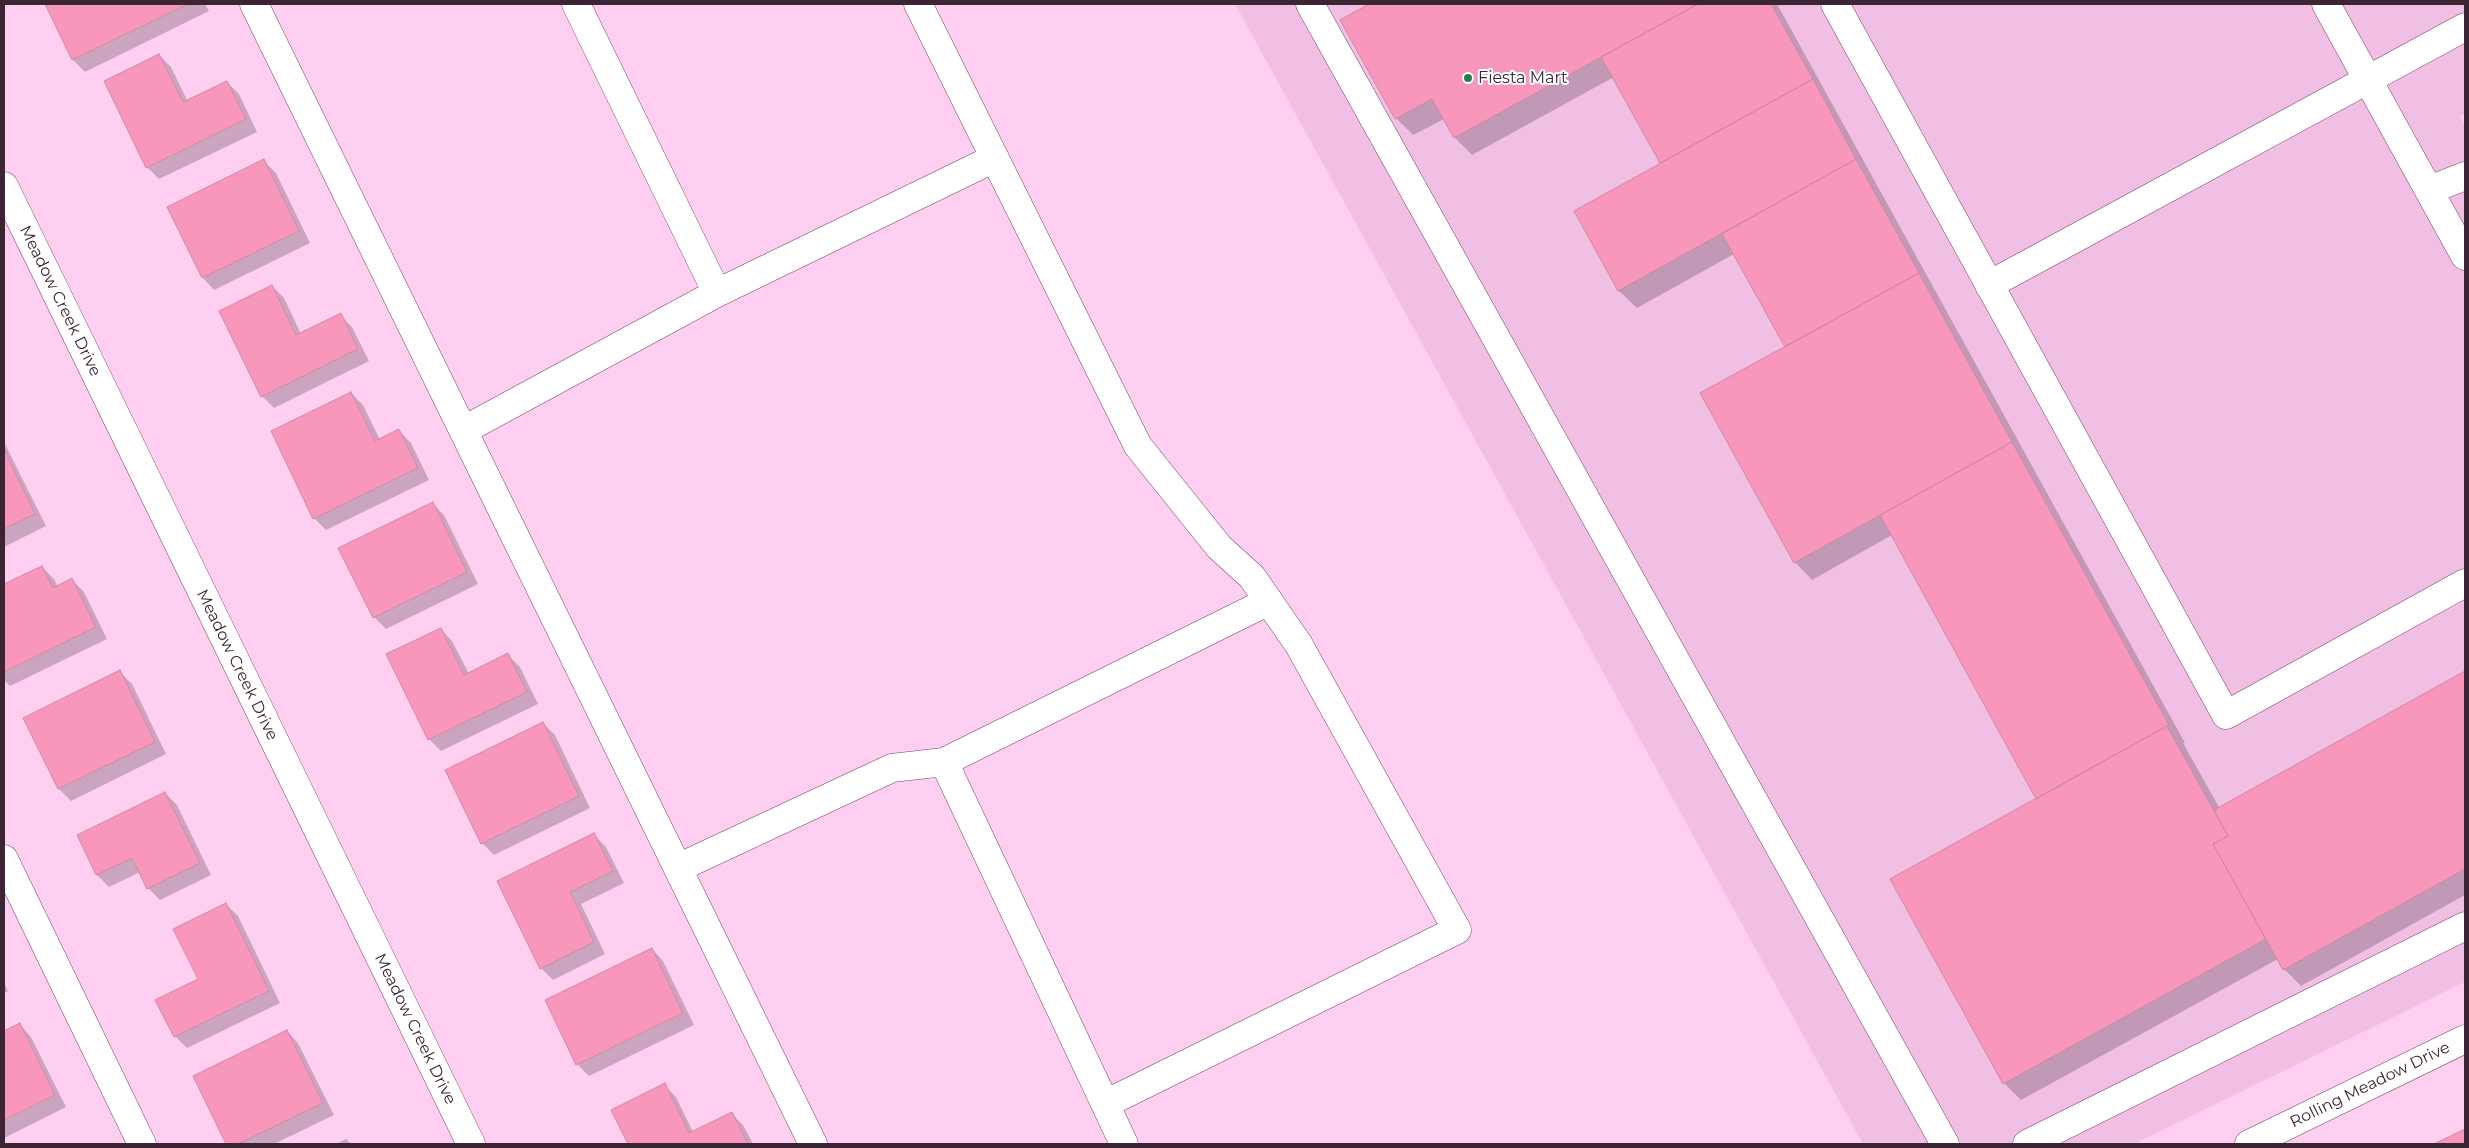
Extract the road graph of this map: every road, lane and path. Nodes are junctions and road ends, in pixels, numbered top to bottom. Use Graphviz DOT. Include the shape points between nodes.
graph roads {
  1 [pos="254,4"];
  2 [pos="576,4"];
  3 [pos="918,4"];
  4 [pos="1310,4"];
  5 [pos="1834,4"];
  6 [pos="2326,4"];
  7 [pos="2465,27"];
  8 [pos="2368,80"];
  9 [pos="995,158"];
  10 [pos="2465,176"];
  11 [pos="4,186"];
  12 [pos="2429,190"];
  13 [pos="2465,256"];
  14 [pos="1989,285"];
  15 [pos="717,294"];
  16 [pos="464,430"];
  17 [pos="2465,583"];
  18 [pos="1269,601"];
  19 [pos="944,762"];
  20 [pos="4,860"];
  21 [pos="678,868"];
  22 [pos="2465,926"];
  23 [pos="2465,1038"];
  24 [pos="1105,1104"];
  25 [pos="142,1144"];
  26 [pos="471,1144"];
  27 [pos="813,1144"];
  28 [pos="1124,1144"];
  29 [pos="1945,1144"];
  30 [pos="2027,1144"];
  31 [pos="2250,1144"];
  1 -- 16 [label="street"];
  2 -- 15 [label="street"];
  3 -- 9 [label="street"];
  4 -- 29 [label="street"];
  5 -- 14 [label="street"];
  6 -- 8 [label="street"];
  7 -- 8 [label="street"];
  8 -- 12 [label="street"];
  8 -- 14 [label="street"];
  9 -- 15 [label="street"];
  9 -- 18 [label="street" via="1138,446 1219,547 1252,577"];
  10 -- 12 [label="street"];
  11 -- 26 [label="street, Meadow Creek Drive"];
  12 -- 13 [label="street"];
  14 -- 17 [label="street" via="2226,714"];
  15 -- 16 [label="street"];
  16 -- 21 [label="street"];
  18 -- 19 [label="street"];
  18 -- 24 [label="street" via="1299,645 1457,930"];
  19 -- 21 [label="street" via="892,768"];
  19 -- 24 [label="street"];
  20 -- 25 [label="street"];
  21 -- 27 [label="street"];
  22 -- 30 [label="street"];
  23 -- 31 [label="street, Rolling Meadow Drive"];
  24 -- 28 [label="street"];
}
